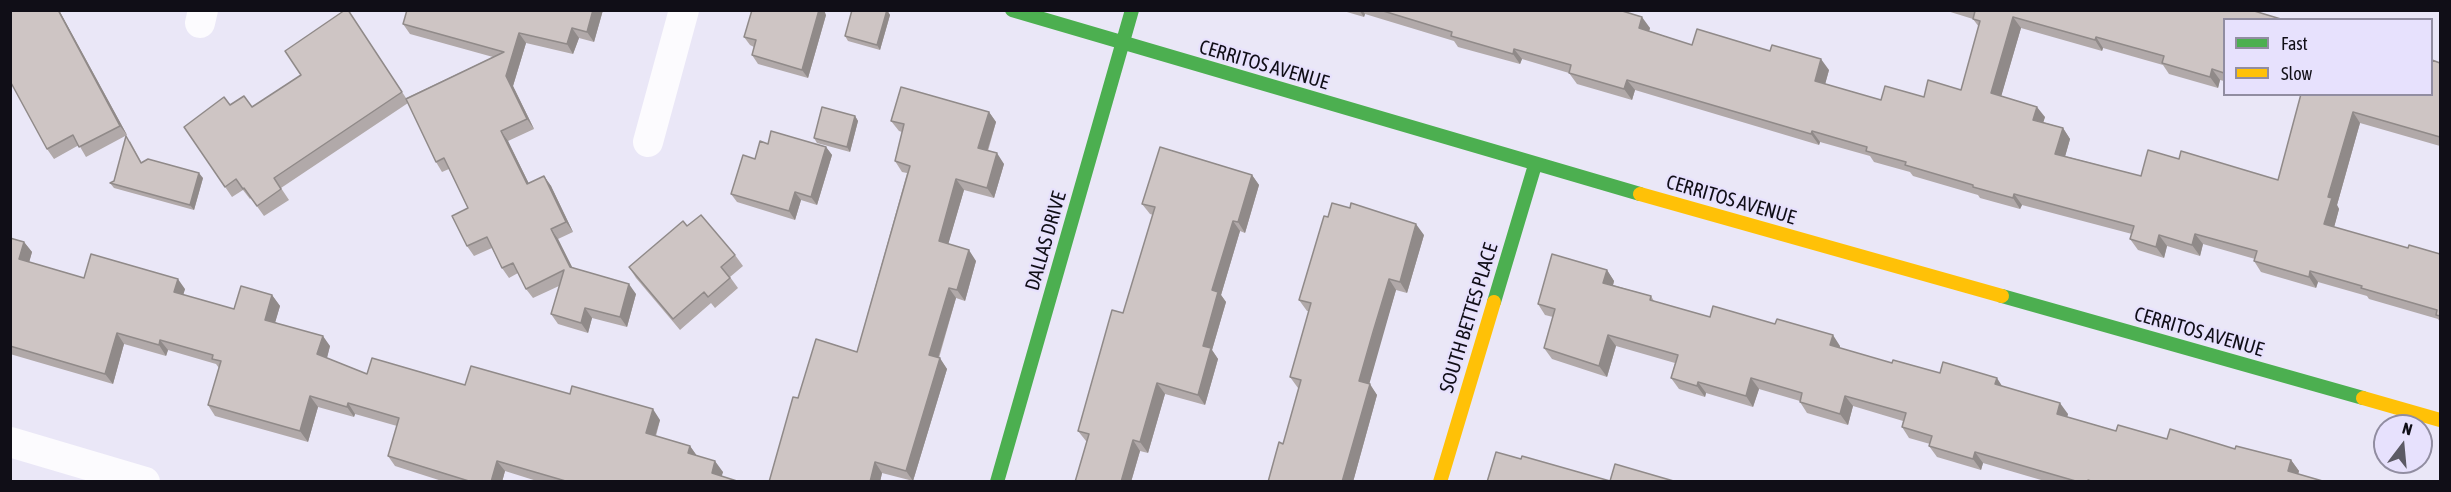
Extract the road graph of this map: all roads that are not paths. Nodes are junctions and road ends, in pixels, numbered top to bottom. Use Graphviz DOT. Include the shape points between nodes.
graph roads {
  1 [pos="684,10"];
  2 [pos="1012,10"];
  3 [pos="1132,10"];
  4 [pos="1123,43"];
  5 [pos="648,142"];
  6 [pos="1535,165"];
  7 [pos="2440,420"];
  8 [pos="10,442"];
  9 [pos="146,482"];
  10 [pos="997,482"];
  11 [pos="1440,482"];
  1 -- 5 [label="street"];
  2 -- 4 [label="street, CERRITOS AVENUE"];
  3 -- 4 [label="street, DALLAS DRIVE"];
  4 -- 6 [label="street, CERRITOS AVENUE"];
  4 -- 10 [label="street, DALLAS DRIVE"];
  6 -- 7 [label="street, CERRITOS AVENUE"];
  6 -- 11 [label="street, SOUTH BETTES PLACE"];
  8 -- 9 [label="street"];
}
